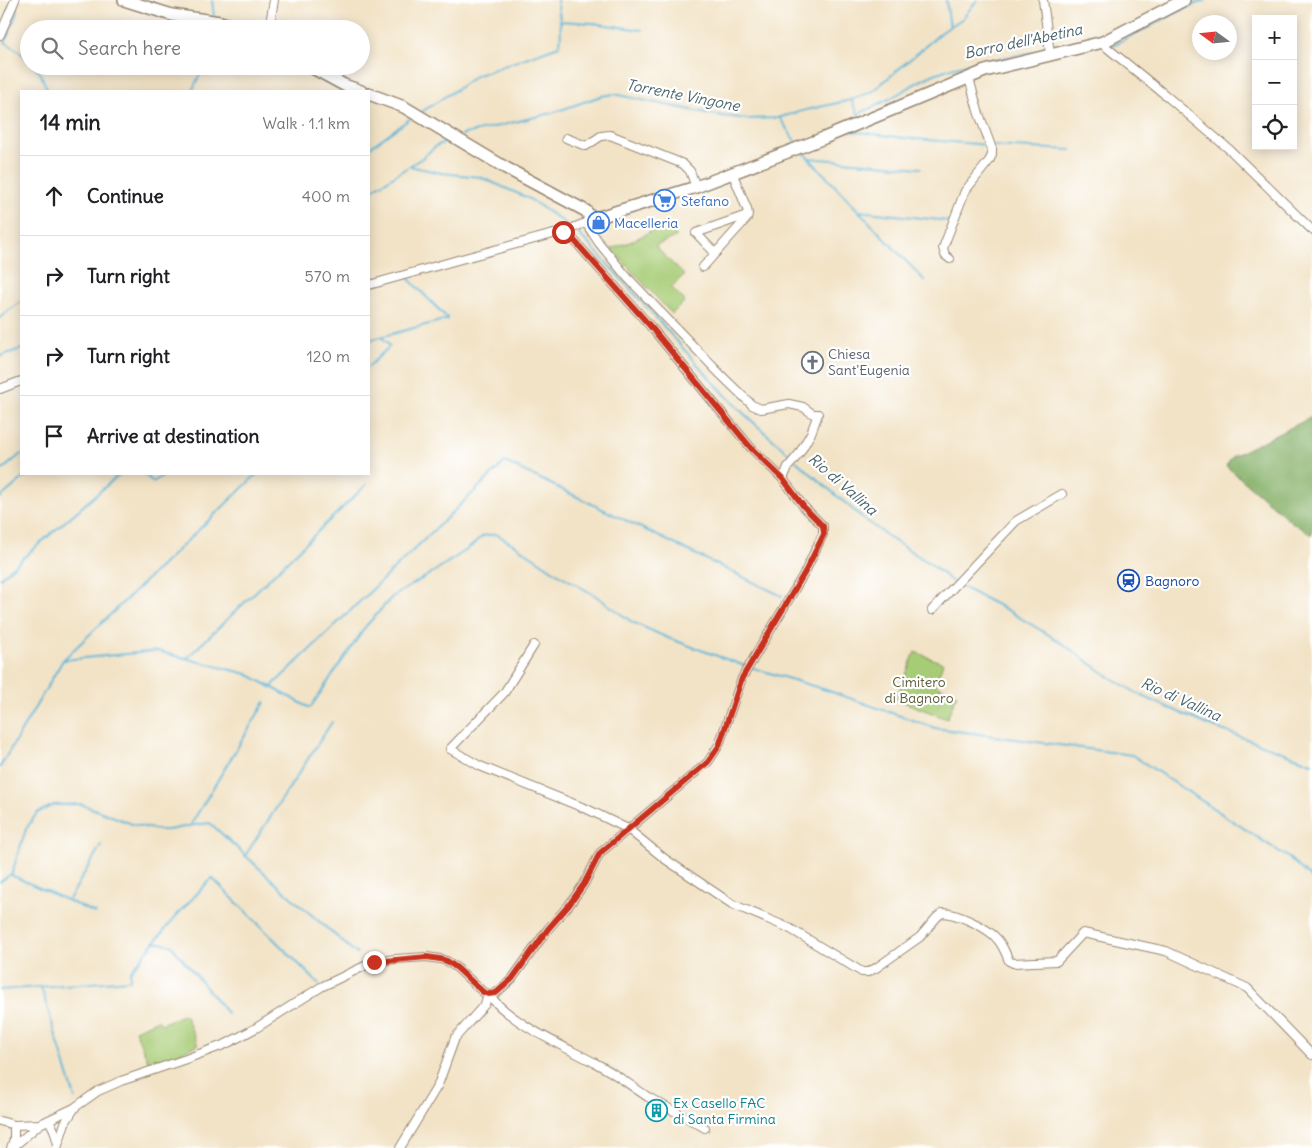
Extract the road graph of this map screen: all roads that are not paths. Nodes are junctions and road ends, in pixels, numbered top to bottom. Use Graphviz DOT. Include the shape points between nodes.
graph roads {
  1 [pos="15,0"];
  2 [pos="124,0"];
  3 [pos="274,0"];
  4 [pos="1044,0"];
  5 [pos="1184,0"];
  6 [pos="204,20"];
  7 [pos="271,20"];
  8 [pos="0,35"];
  9 [pos="1100,42"];
  10 [pos="1050,54"];
  11 [pos="326,75"];
  12 [pos="969,78"];
  13 [pos="358,90"];
  14 [pos="370,94"];
  15 [pos="566,138"];
  16 [pos="732,172"];
  17 [pos="696,187"];
  18 [pos="748,215"];
  19 [pos="587,221"];
  20 [pos="572,229"];
  21 [pos="1312,230"];
  22 [pos="715,253"];
  23 [pos="950,260"];
  24 [pos="703,267"];
  25 [pos="370,285"];
  26 [pos="20,381"];
  27 [pos="0,389"];
  28 [pos="783,479"];
  29 [pos="1062,494"];
  30 [pos="932,610"];
  31 [pos="534,645"];
  32 [pos="628,828"];
  33 [pos="488,994"];
  34 [pos="1312,1055"];
  35 [pos="74,1108"];
  36 [pos="52,1119"];
  37 [pos="0,1121"];
  38 [pos="40,1124"];
  39 [pos="14,1125"];
  40 [pos="705,1128"];
  41 [pos="61,1134"];
  42 [pos="57,1146"];
  43 [pos="11,1148"];
  44 [pos="400,1148"];
  1 -- 8 [label="street"];
  2 -- 6 [label="street" via="172,16"];
  3 -- 7 [label="street"];
  4 -- 10 [label="street"];
  5 -- 9 [label="street"];
  9 -- 10 [label="street"];
  9 -- 21 [label="street" via="1230,150"];
  10 -- 12 [label="street"];
  11 -- 13 [label="street"];
  12 -- 16 [label="street"];
  12 -- 23 [label="street" via="992,155 965,191 943,248"];
  14 -- 19 [label="street" via="404,107 586,211 589,215"];
  15 -- 17 [label="street" via="586,146 601,136 610,135 683,164 690,171"];
  16 -- 17 [label="street"];
  16 -- 18 [label="street"];
  17 -- 19 [label="street"];
  18 -- 22 [label="street"];
  18 -- 22 [label="street" via="696,233"];
  19 -- 20 [label="street"];
  19 -- 28 [label="street" via="627,277 752,405 761,409 789,404 818,414 811,433"];
  20 -- 25 [label="street"];
  20 -- 28 [label="street" via="572,238 651,327 740,436"];
  22 -- 24 [label="street"];
  26 -- 27 [label="street"];
  28 -- 32 [label="street" via="823,526 824,534 739,686 719,746 708,762"];
  29 -- 30 [label="street" via="1016,521"];
  31 -- 32 [label="street" via="504,693 450,749 480,766"];
  32 -- 33 [label="street" via="600,853 584,884 512,979 496,993"];
  32 -- 34 [label="street" via="665,859 732,904 789,928 862,972 876,968 920,936 942,914 953,914 993,934 1013,963 1057,961 1083,933 1166,951 1247,988"];
  33 -- 35 [label="street" via="457,968 440,959 427,957 374,962 321,987 226,1044 121,1081"];
  33 -- 40 [label="street" via="501,1008 531,1028"];
  33 -- 44 [label="street" via="484,1004 455,1038 438,1085"];
  35 -- 36 [label="street"];
  35 -- 41 [label="street"];
  36 -- 38 [label="street"];
  36 -- 41 [label="street" via="59,1120"];
  36 -- 42 [label="street"];
  37 -- 39 [label="street"];
  38 -- 39 [label="street"];
  38 -- 43 [label="street"];
  39 -- 43 [label="street"];
  41 -- 42 [label="street"];
}
